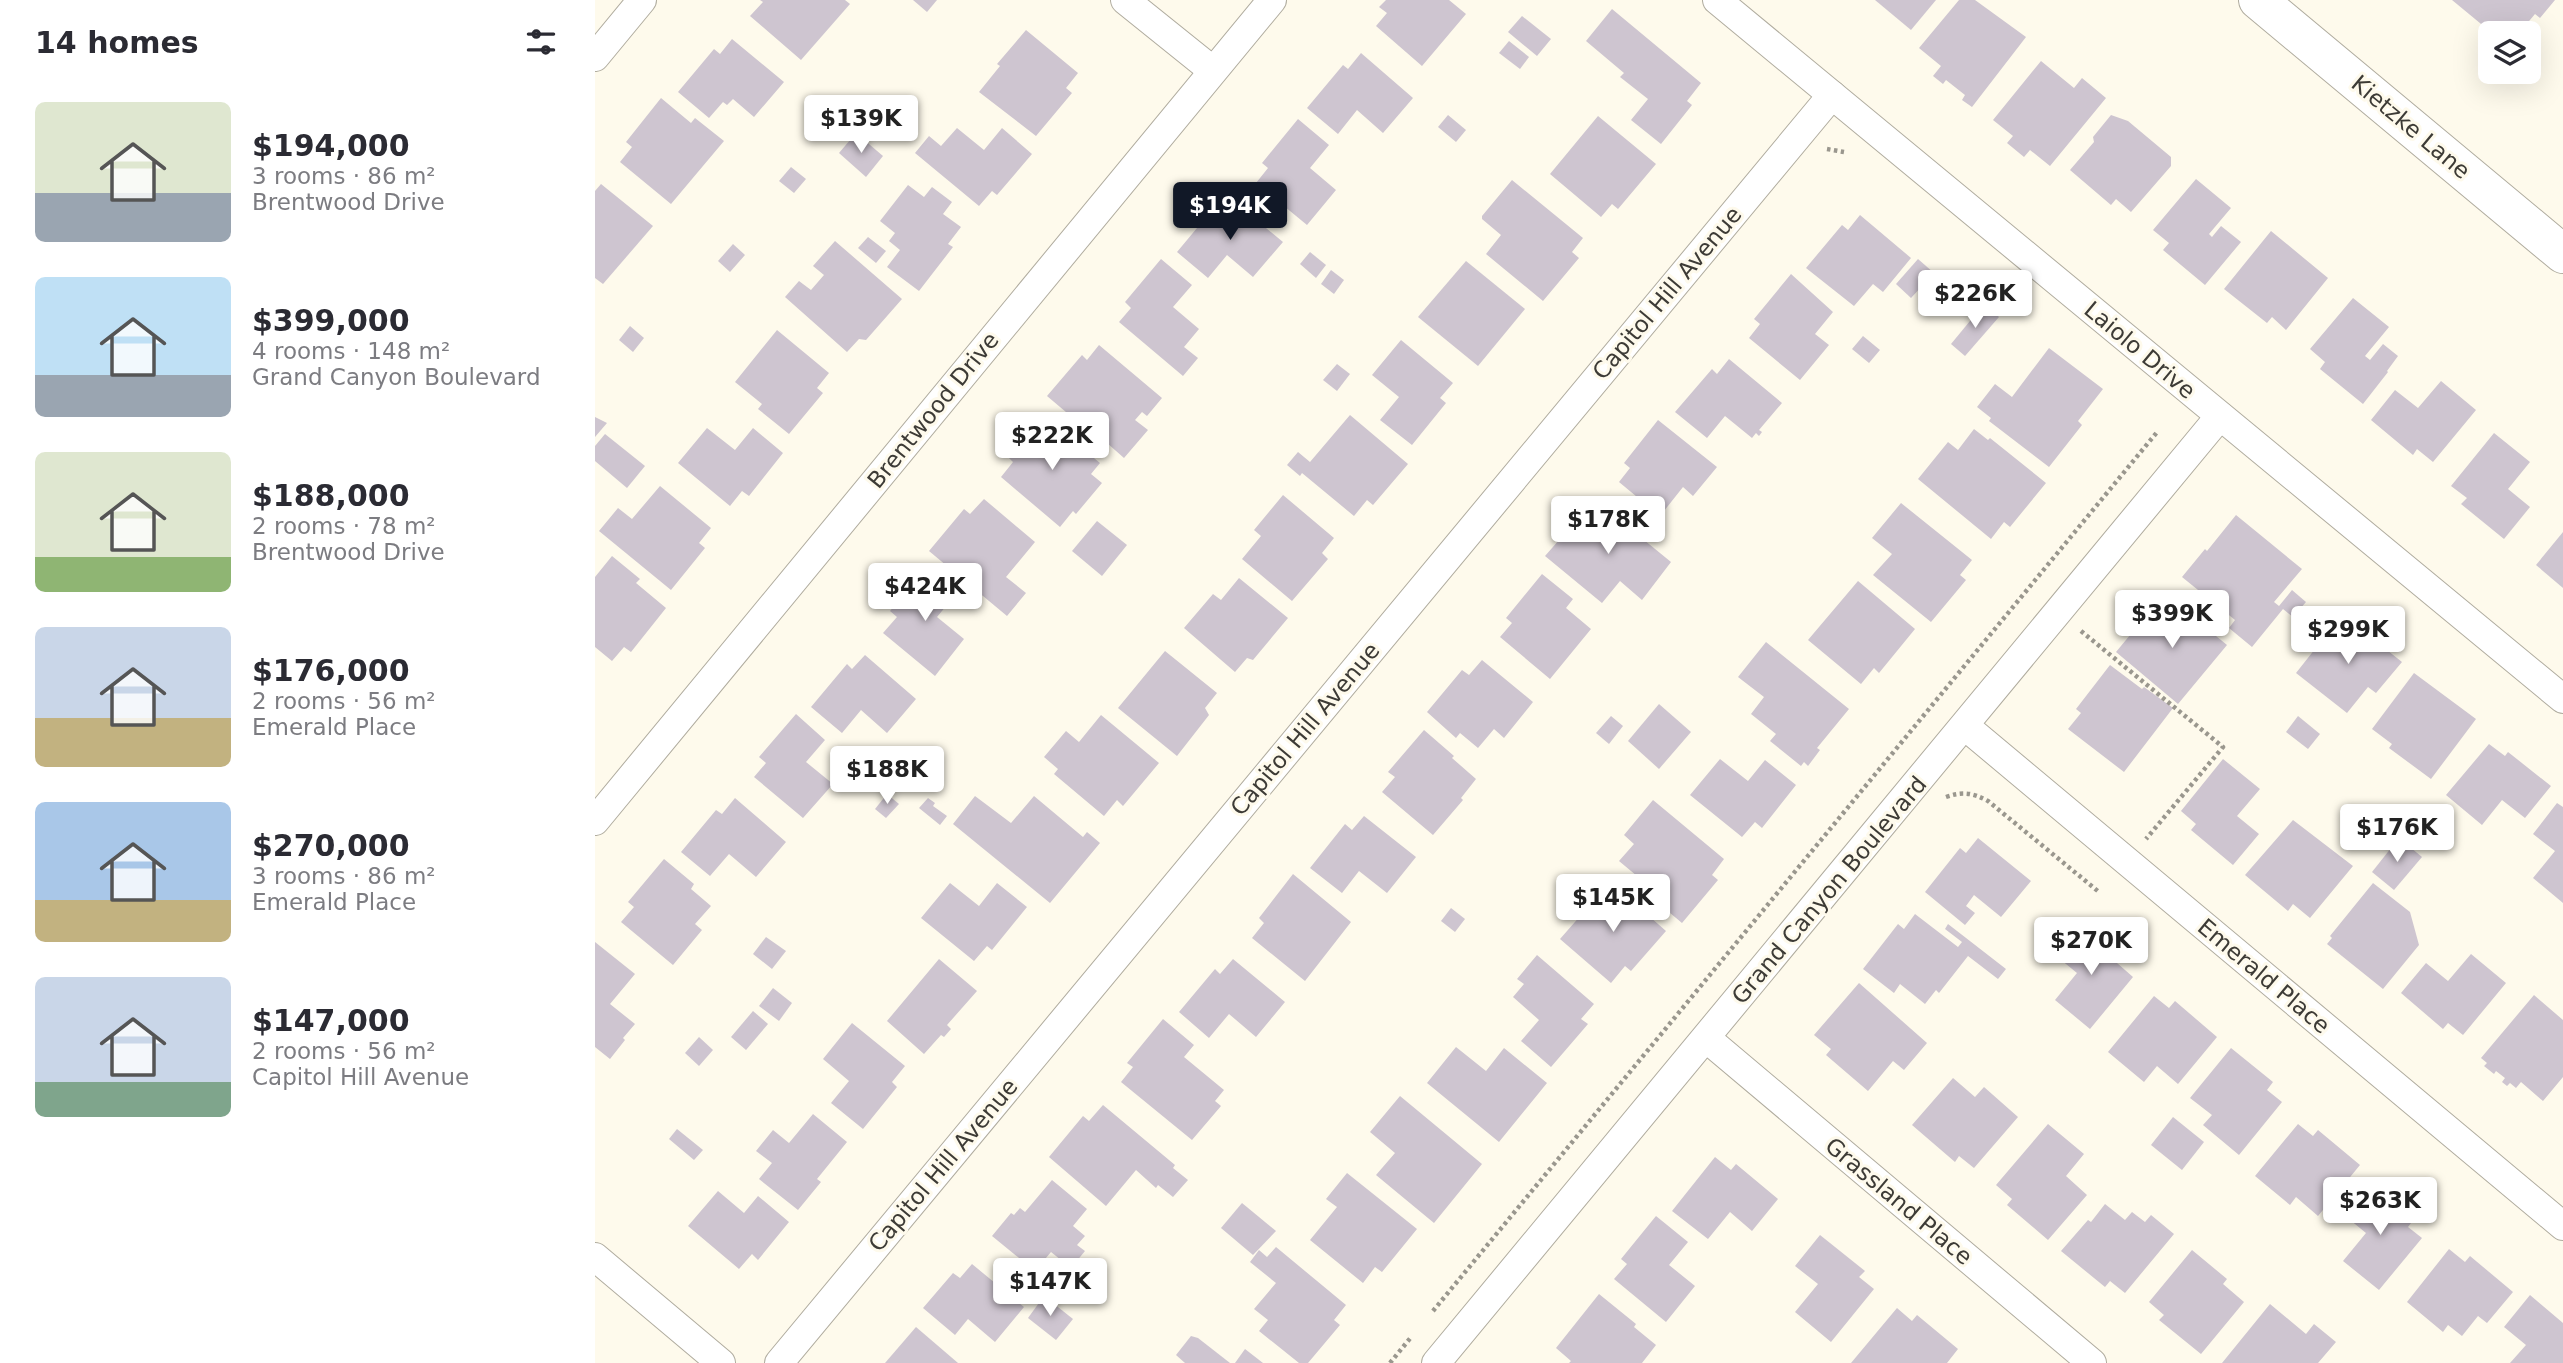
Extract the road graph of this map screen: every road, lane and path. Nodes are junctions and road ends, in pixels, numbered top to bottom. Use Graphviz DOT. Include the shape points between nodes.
graph roads {
  1 [pos="642,0"];
  2 [pos="1125,0"];
  3 [pos="1272,0"];
  4 [pos="1717,0"];
  5 [pos="2258,0"];
  6 [pos="595,57"];
  7 [pos="1212,70"];
  8 [pos="1832,95"];
  9 [pos="2563,254"];
  10 [pos="2220,416"];
  11 [pos="2158,431"];
  12 [pos="2081,631"];
  13 [pos="2563,699"];
  14 [pos="1965,726"];
  15 [pos="1940,800"];
  16 [pos="595,821"];
  17 [pos="2141,845"];
  18 [pos="2099,892"];
  19 [pos="1706,1038"];
  20 [pos="2563,1226"];
  21 [pos="595,1257"];
  22 [pos="1425,1321"];
  23 [pos="1417,1331"];
  24 [pos="1443,1361"];
  25 [pos="721,1363"];
  26 [pos="779,1363"];
  27 [pos="1390,1363"];
  28 [pos="2092,1363"];
  1 -- 6 [label="street"];
  2 -- 7 [label="street"];
  3 -- 7 [label="street, Brentwood Drive"];
  4 -- 8 [label="street, Laiolo Drive"];
  5 -- 9 [label="main road, Kietzke Lane"];
  7 -- 16 [label="street, Brentwood Drive"];
  8 -- 10 [label="street, Laiolo Drive"];
  8 -- 26 [label="street, Capitol Hill Avenue"];
  10 -- 13 [label="street, Laiolo Drive"];
  10 -- 14 [label="street, Grand Canyon Boulevard"];
  11 -- 22 [label="path"];
  12 -- 17 [label="path" via="2223,747"];
  14 -- 19 [label="street, Grand Canyon Boulevard"];
  14 -- 20 [label="street, Emerald Place"];
  15 -- 18 [label="path" via="1973,793 1988,801"];
  19 -- 24 [label="street, Grand Canyon Boulevard"];
  19 -- 28 [label="street, Grassland Place"];
  21 -- 25 [label="street"];
  23 -- 27 [label="path"];
}
